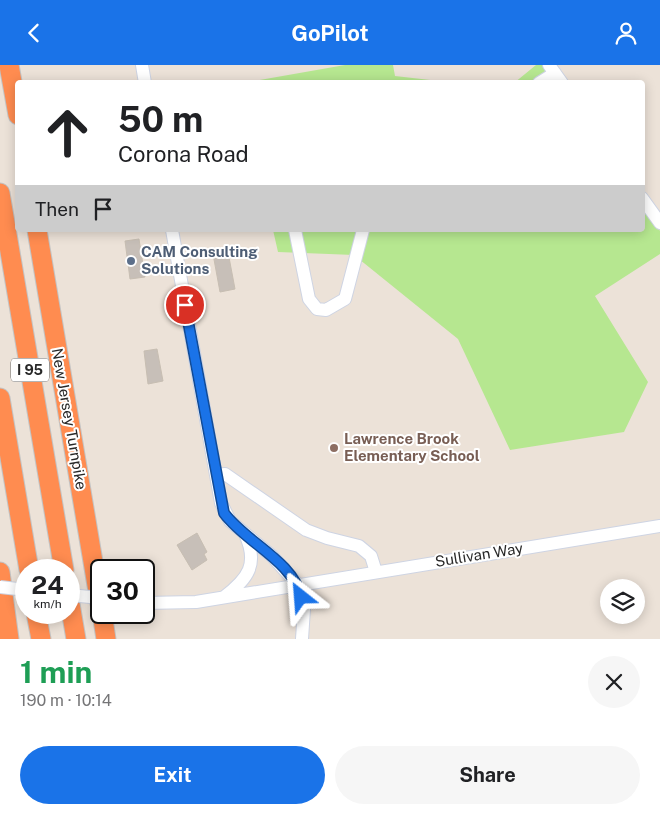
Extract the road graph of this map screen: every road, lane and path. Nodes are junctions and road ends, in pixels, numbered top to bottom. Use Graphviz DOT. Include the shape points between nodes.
graph roads {
  1 [pos="9,65"];
  2 [pos="142,65"];
  3 [pos="144,80"];
  4 [pos="15,98"];
  5 [pos="0,193"];
  6 [pos="645,202"];
  7 [pos="660,223"];
  8 [pos="37,232"];
  9 [pos="172,232"];
  10 [pos="295,232"];
  11 [pos="362,232"];
  12 [pos="0,399"];
  13 [pos="216,475"];
  14 [pos="660,525"];
  15 [pos="245,534"];
  16 [pos="27,559"];
  17 [pos="62,559"];
  18 [pos="93,559"];
  19 [pos="0,572"];
  20 [pos="376,572"];
  21 [pos="299,586"];
  22 [pos="0,587"];
  23 [pos="15,589"];
  24 [pos="222,599"];
  25 [pos="155,603"];
  26 [pos="38,624"];
  27 [pos="73,624"];
  28 [pos="104,624"];
  29 [pos="9,639"];
  30 [pos="41,639"];
  31 [pos="76,639"];
  32 [pos="106,639"];
  33 [pos="302,639"];
  1 -- 4 [label="highway"];
  2 -- 3 [label="street"];
  5 -- 17 [label="highway, New Jersey Turnpike / I 95"];
  6 -- 7 [label="street"];
  8 -- 18 [label="highway, New Jersey Turnpike / I 95"];
  9 -- 13 [label="street"];
  10 -- 11 [label="street" via="309,299 317,309 326,310 345,299"];
  12 -- 16 [label="highway, I 95"];
  13 -- 15 [label="street" via="224,513"];
  13 -- 20 [label="street" via="225,474 306,530 359,546 371,556"];
  14 -- 20 [label="street, Sullivan Way"];
  15 -- 21 [label="street" via="272,556"];
  15 -- 24 [label="street" via="251,551 251,565 239,586"];
  19 -- 29 [label="highway"];
  20 -- 21 [label="street, Sullivan Way"];
  21 -- 24 [label="street, Sullivan Way"];
  21 -- 33 [label="street" via="304,609"];
  22 -- 23 [label="street, bridge"];
  24 -- 25 [label="street, Sullivan Way"];
  26 -- 30 [label="highway"];
  27 -- 31 [label="highway"];
  28 -- 32 [label="highway"];
}
